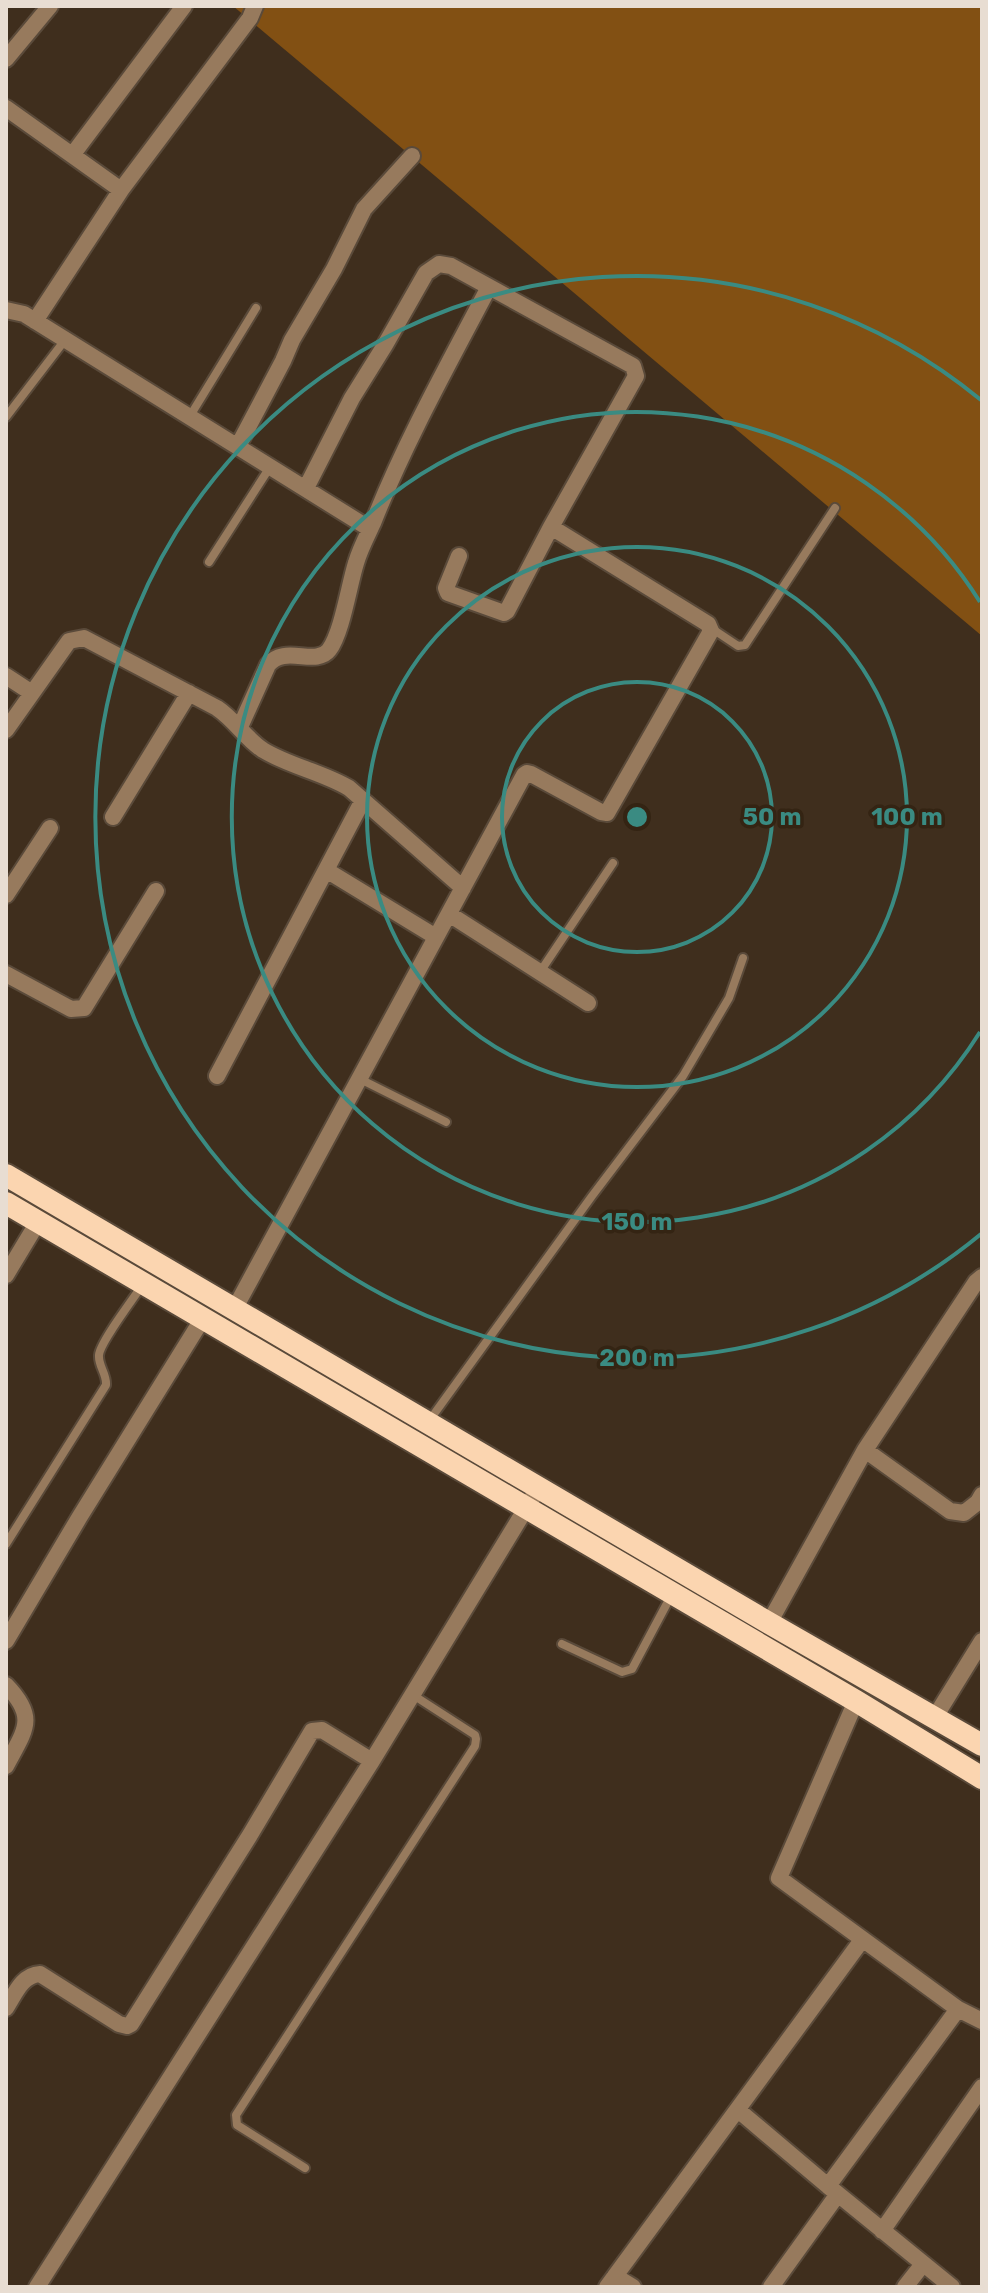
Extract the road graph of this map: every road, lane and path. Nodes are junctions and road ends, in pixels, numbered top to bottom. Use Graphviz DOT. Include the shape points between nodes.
graph roads {
  1 [pos="50,6"];
  2 [pos="184,6"];
  3 [pos="255,6"];
  4 [pos="6,59"];
  5 [pos="7,111"];
  6 [pos="73,154"];
  7 [pos="412,156"];
  8 [pos="121,190"];
  9 [pos="489,287"];
  10 [pos="256,308"];
  11 [pos="6,310"];
  12 [pos="35,321"];
  13 [pos="65,340"];
  14 [pos="190,416"];
  15 [pos="6,417"];
  16 [pos="238,446"];
  17 [pos="271,466"];
  18 [pos="306,488"];
  19 [pos="835,508"];
  20 [pos="551,527"];
  21 [pos="370,529"];
  22 [pos="459,556"];
  23 [pos="209,562"];
  24 [pos="711,628"];
  25 [pos="6,676"];
  26 [pos="32,693"];
  27 [pos="189,693"];
  28 [pos="240,727"];
  29 [pos="6,730"];
  30 [pos="363,800"];
  31 [pos="113,817"];
  32 [pos="50,828"];
  33 [pos="613,863"];
  34 [pos="326,870"];
  35 [pos="463,888"];
  36 [pos="156,891"];
  37 [pos="6,895"];
  38 [pos="449,914"];
  39 [pos="436,937"];
  40 [pos="743,958"];
  41 [pos="540,972"];
  42 [pos="6,974"];
  43 [pos="588,1003"];
  44 [pos="217,1076"];
  45 [pos="360,1079"];
  46 [pos="446,1122"];
  47 [pos="6,1175"];
  48 [pos="6,1203"];
  49 [pos="38,1222"];
  50 [pos="6,1275"];
  51 [pos="982,1277"];
  52 [pos="143,1283"];
  53 [pos="235,1308"];
  54 [pos="203,1318"];
  55 [pos="429,1422"];
  56 [pos="865,1450"];
  57 [pos="539,1487"];
  58 [pos="982,1495"];
  59 [pos="525,1508"];
  60 [pos="6,1544"];
  61 [pos="672,1594"];
  62 [pos="769,1623"];
  63 [pos="6,1641"];
  64 [pos="982,1641"];
  65 [pos="562,1644"];
  66 [pos="6,1685"];
  67 [pos="412,1694"];
  68 [pos="856,1701"];
  69 [pos="935,1717"];
  70 [pos="982,1745"];
  71 [pos="372,1761"];
  72 [pos="6,1766"];
  73 [pos="982,1778"];
  74 [pos="862,1940"];
  75 [pos="6,2008"];
  76 [pos="958,2009"];
  77 [pos="982,2021"];
  78 [pos="982,2087"];
  79 [pos="738,2110"];
  80 [pos="305,2168"];
  81 [pos="833,2190"];
  82 [pos="882,2231"];
  83 [pos="923,2264"];
  84 [pos="611,2282"];
  85 [pos="37,2287"];
  86 [pos="633,2287"];
  87 [pos="771,2287"];
  88 [pos="905,2287"];
  89 [pos="952,2287"];
  1 -- 4 [label="street"];
  2 -- 6 [label="street"];
  3 -- 8 [label="street"];
  5 -- 6 [label="street"];
  6 -- 8 [label="street"];
  7 -- 16 [label="street" via="364,209"];
  8 -- 12 [label="street"];
  9 -- 18 [label="street" via="451,266 439,264 426,273"];
  9 -- 20 [label="street" via="635,370"];
  9 -- 21 [label="street" via="392,474"];
  10 -- 14 [label="lane"];
  11 -- 12 [label="street"];
  12 -- 13 [label="street"];
  13 -- 14 [label="street"];
  13 -- 15 [label="lane"];
  14 -- 16 [label="street"];
  16 -- 17 [label="street"];
  17 -- 18 [label="street"];
  17 -- 23 [label="lane"];
  18 -- 21 [label="street"];
  19 -- 24 [label="lane" via="745,645 738,646"];
  20 -- 22 [label="street" via="504,613 448,593"];
  20 -- 24 [label="street"];
  21 -- 28 [label="street" via="327,653 273,658"];
  24 -- 35 [label="street" via="607,813 527,773"];
  25 -- 26 [label="street"];
  26 -- 27 [label="street" via="69,641 84,638"];
  26 -- 29 [label="street"];
  27 -- 28 [label="street"];
  27 -- 31 [label="street"];
  28 -- 30 [label="street" via="263,750 334,779"];
  30 -- 34 [label="street"];
  30 -- 35 [label="street"];
  32 -- 37 [label="street"];
  33 -- 41 [label="lane"];
  34 -- 39 [label="street"];
  34 -- 44 [label="street"];
  35 -- 38 [label="street"];
  36 -- 42 [label="street" via="84,1008 71,1009"];
  38 -- 39 [label="street"];
  38 -- 41 [label="street"];
  39 -- 45 [label="street"];
  40 -- 55 [label="lane" via="729,998 683,1076"];
  41 -- 43 [label="street"];
  45 -- 46 [label="lane"];
  45 -- 53 [label="street"];
  47 -- 53 [label="highway"];
  48 -- 49 [label="highway"];
  49 -- 50 [label="street"];
  49 -- 52 [label="highway"];
  51 -- 56 [label="street"];
  52 -- 54 [label="highway"];
  52 -- 60 [label="lane" via="99,1351 106,1385"];
  53 -- 55 [label="highway"];
  54 -- 59 [label="highway"];
  54 -- 63 [label="street"];
  55 -- 57 [label="highway"];
  56 -- 58 [label="street" via="950,1511 964,1513"];
  56 -- 62 [label="street"];
  57 -- 59 [label="street"];
  57 -- 62 [label="highway"];
  59 -- 61 [label="highway"];
  59 -- 67 [label="street"];
  61 -- 65 [label="lane" via="627,1672"];
  61 -- 68 [label="highway"];
  62 -- 69 [label="highway"];
  64 -- 69 [label="street"];
  66 -- 72 [label="street" via="25,1707 26,1719"];
  67 -- 71 [label="street"];
  67 -- 80 [label="lane" via="475,1735 475,1746 236,2115 237,2125"];
  68 -- 73 [label="highway"];
  68 -- 74 [label="street" via="779,1878"];
  69 -- 70 [label="highway"];
  71 -- 75 [label="street" via="322,1730 312,1731 131,2024 119,2024 40,1974 23,1981"];
  71 -- 85 [label="street"];
  74 -- 76 [label="street"];
  74 -- 79 [label="street"];
  76 -- 77 [label="street"];
  76 -- 81 [label="street"];
  78 -- 82 [label="street"];
  79 -- 81 [label="street"];
  79 -- 84 [label="street"];
  81 -- 82 [label="street"];
  81 -- 87 [label="street"];
  82 -- 83 [label="street"];
  83 -- 88 [label="street"];
  83 -- 89 [label="street"];
  84 -- 86 [label="street"];
}
